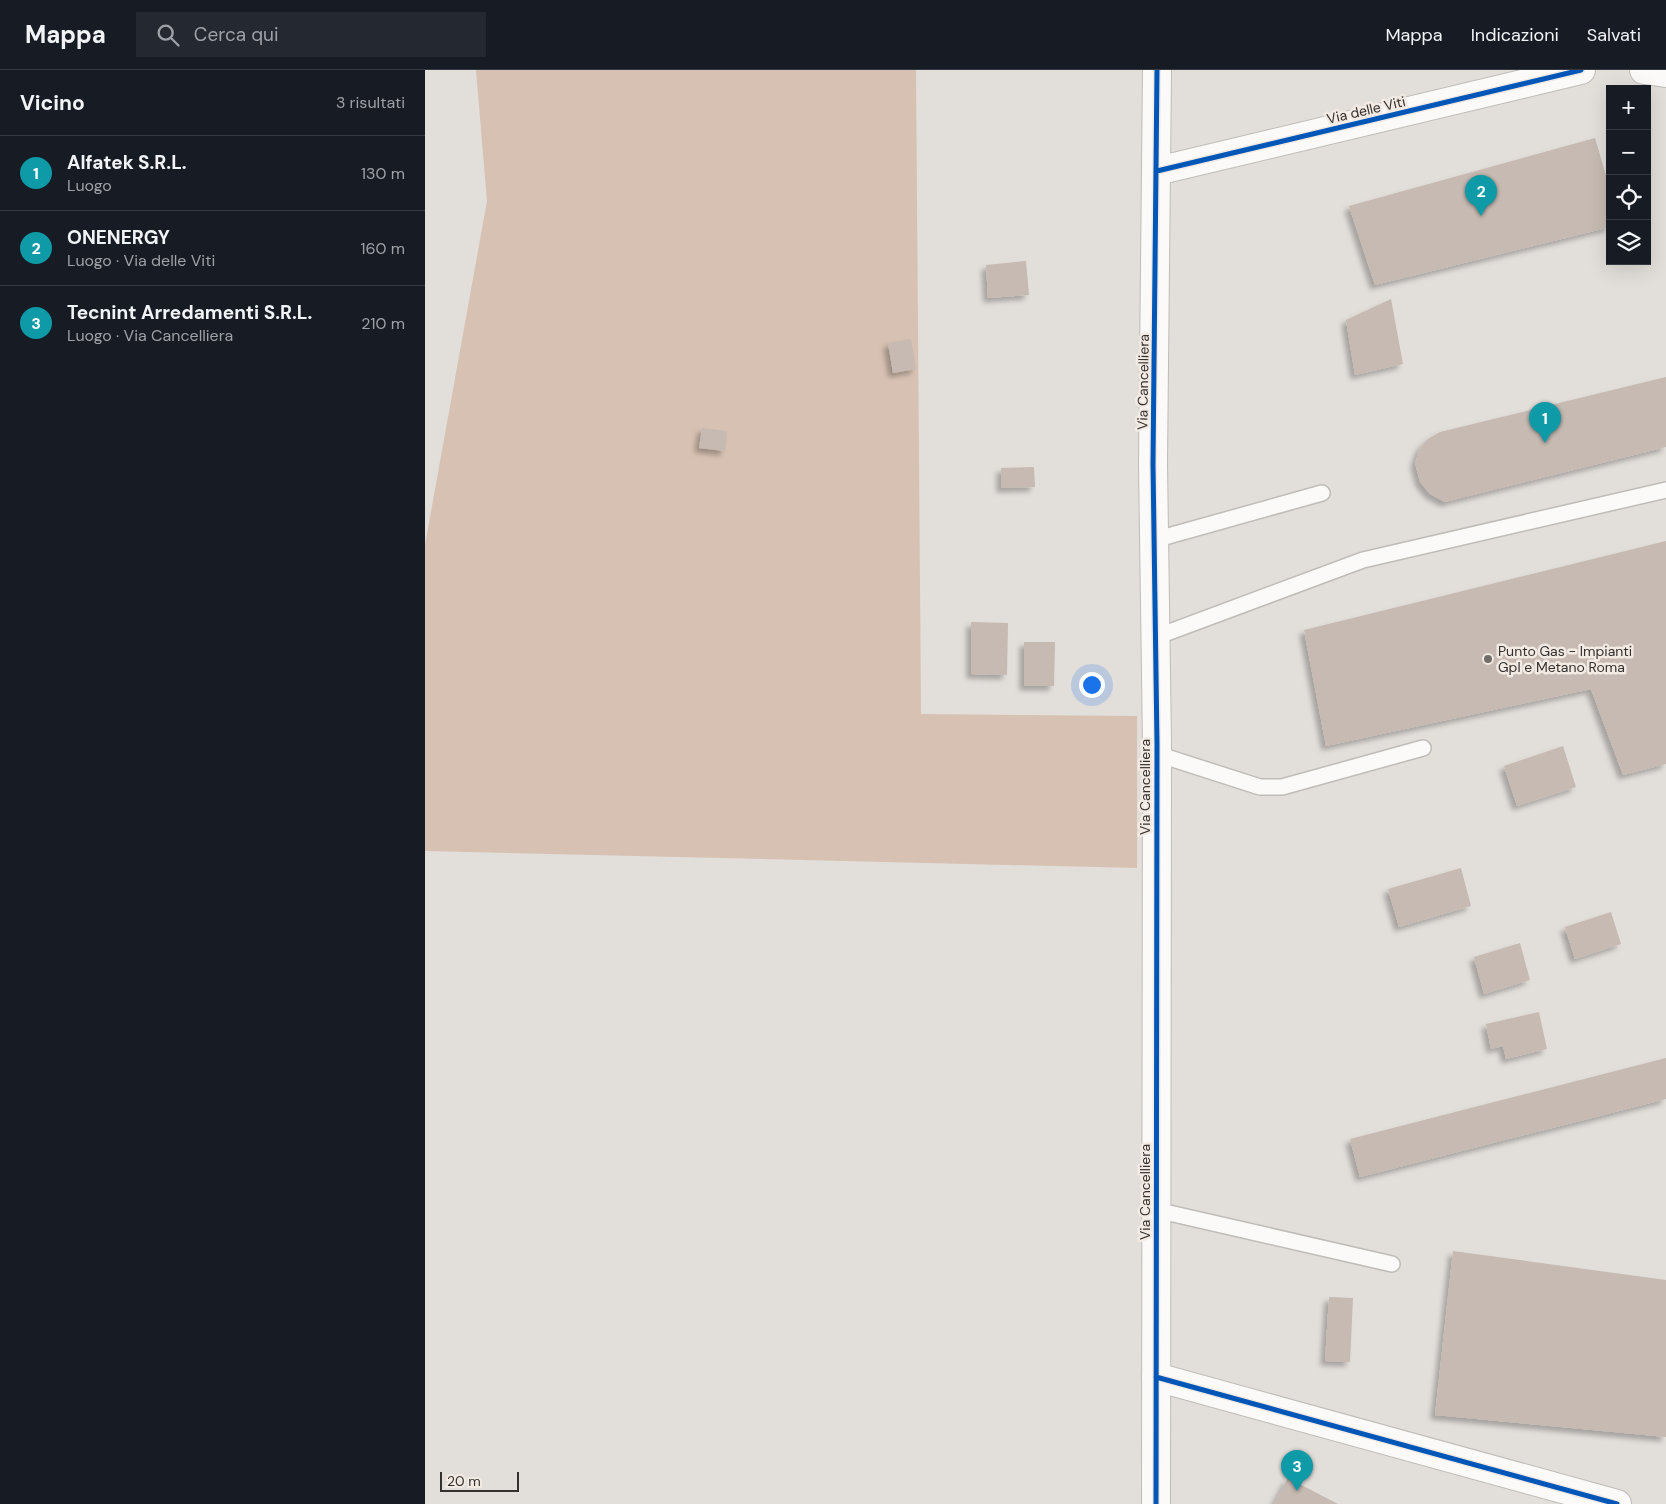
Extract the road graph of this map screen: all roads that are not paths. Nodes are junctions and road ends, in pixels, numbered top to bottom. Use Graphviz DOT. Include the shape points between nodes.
graph roads {
  1 [pos="1157,70"];
  2 [pos="1581,70"];
  3 [pos="1644,70"];
  4 [pos="1666,73"];
  5 [pos="1157,172"];
  6 [pos="1666,490"];
  7 [pos="1322,493"];
  8 [pos="1154,540"];
  9 [pos="1156,638"];
  10 [pos="1423,748"];
  11 [pos="1157,754"];
  12 [pos="1156,1210"];
  13 [pos="1392,1264"];
  14 [pos="1156,1377"];
  15 [pos="1156,1504"];
  16 [pos="1617,1504"];
  1 -- 5 [label="street, Via Cancelliera"];
  2 -- 5 [label="street, Via delle Viti"];
  3 -- 4 [label="street"];
  5 -- 8 [label="street, Via Cancelliera"];
  6 -- 9 [label="lane" via="1363,560"];
  7 -- 8 [label="lane"];
  8 -- 9 [label="street, Via Cancelliera"];
  9 -- 11 [label="street, Via Cancelliera"];
  10 -- 11 [label="lane" via="1272,788"];
  11 -- 12 [label="street, Via Cancelliera"];
  12 -- 13 [label="lane"];
  12 -- 14 [label="street, Via Cancelliera"];
  14 -- 15 [label="street, Via Cancelliera"];
  14 -- 16 [label="street"];
}
